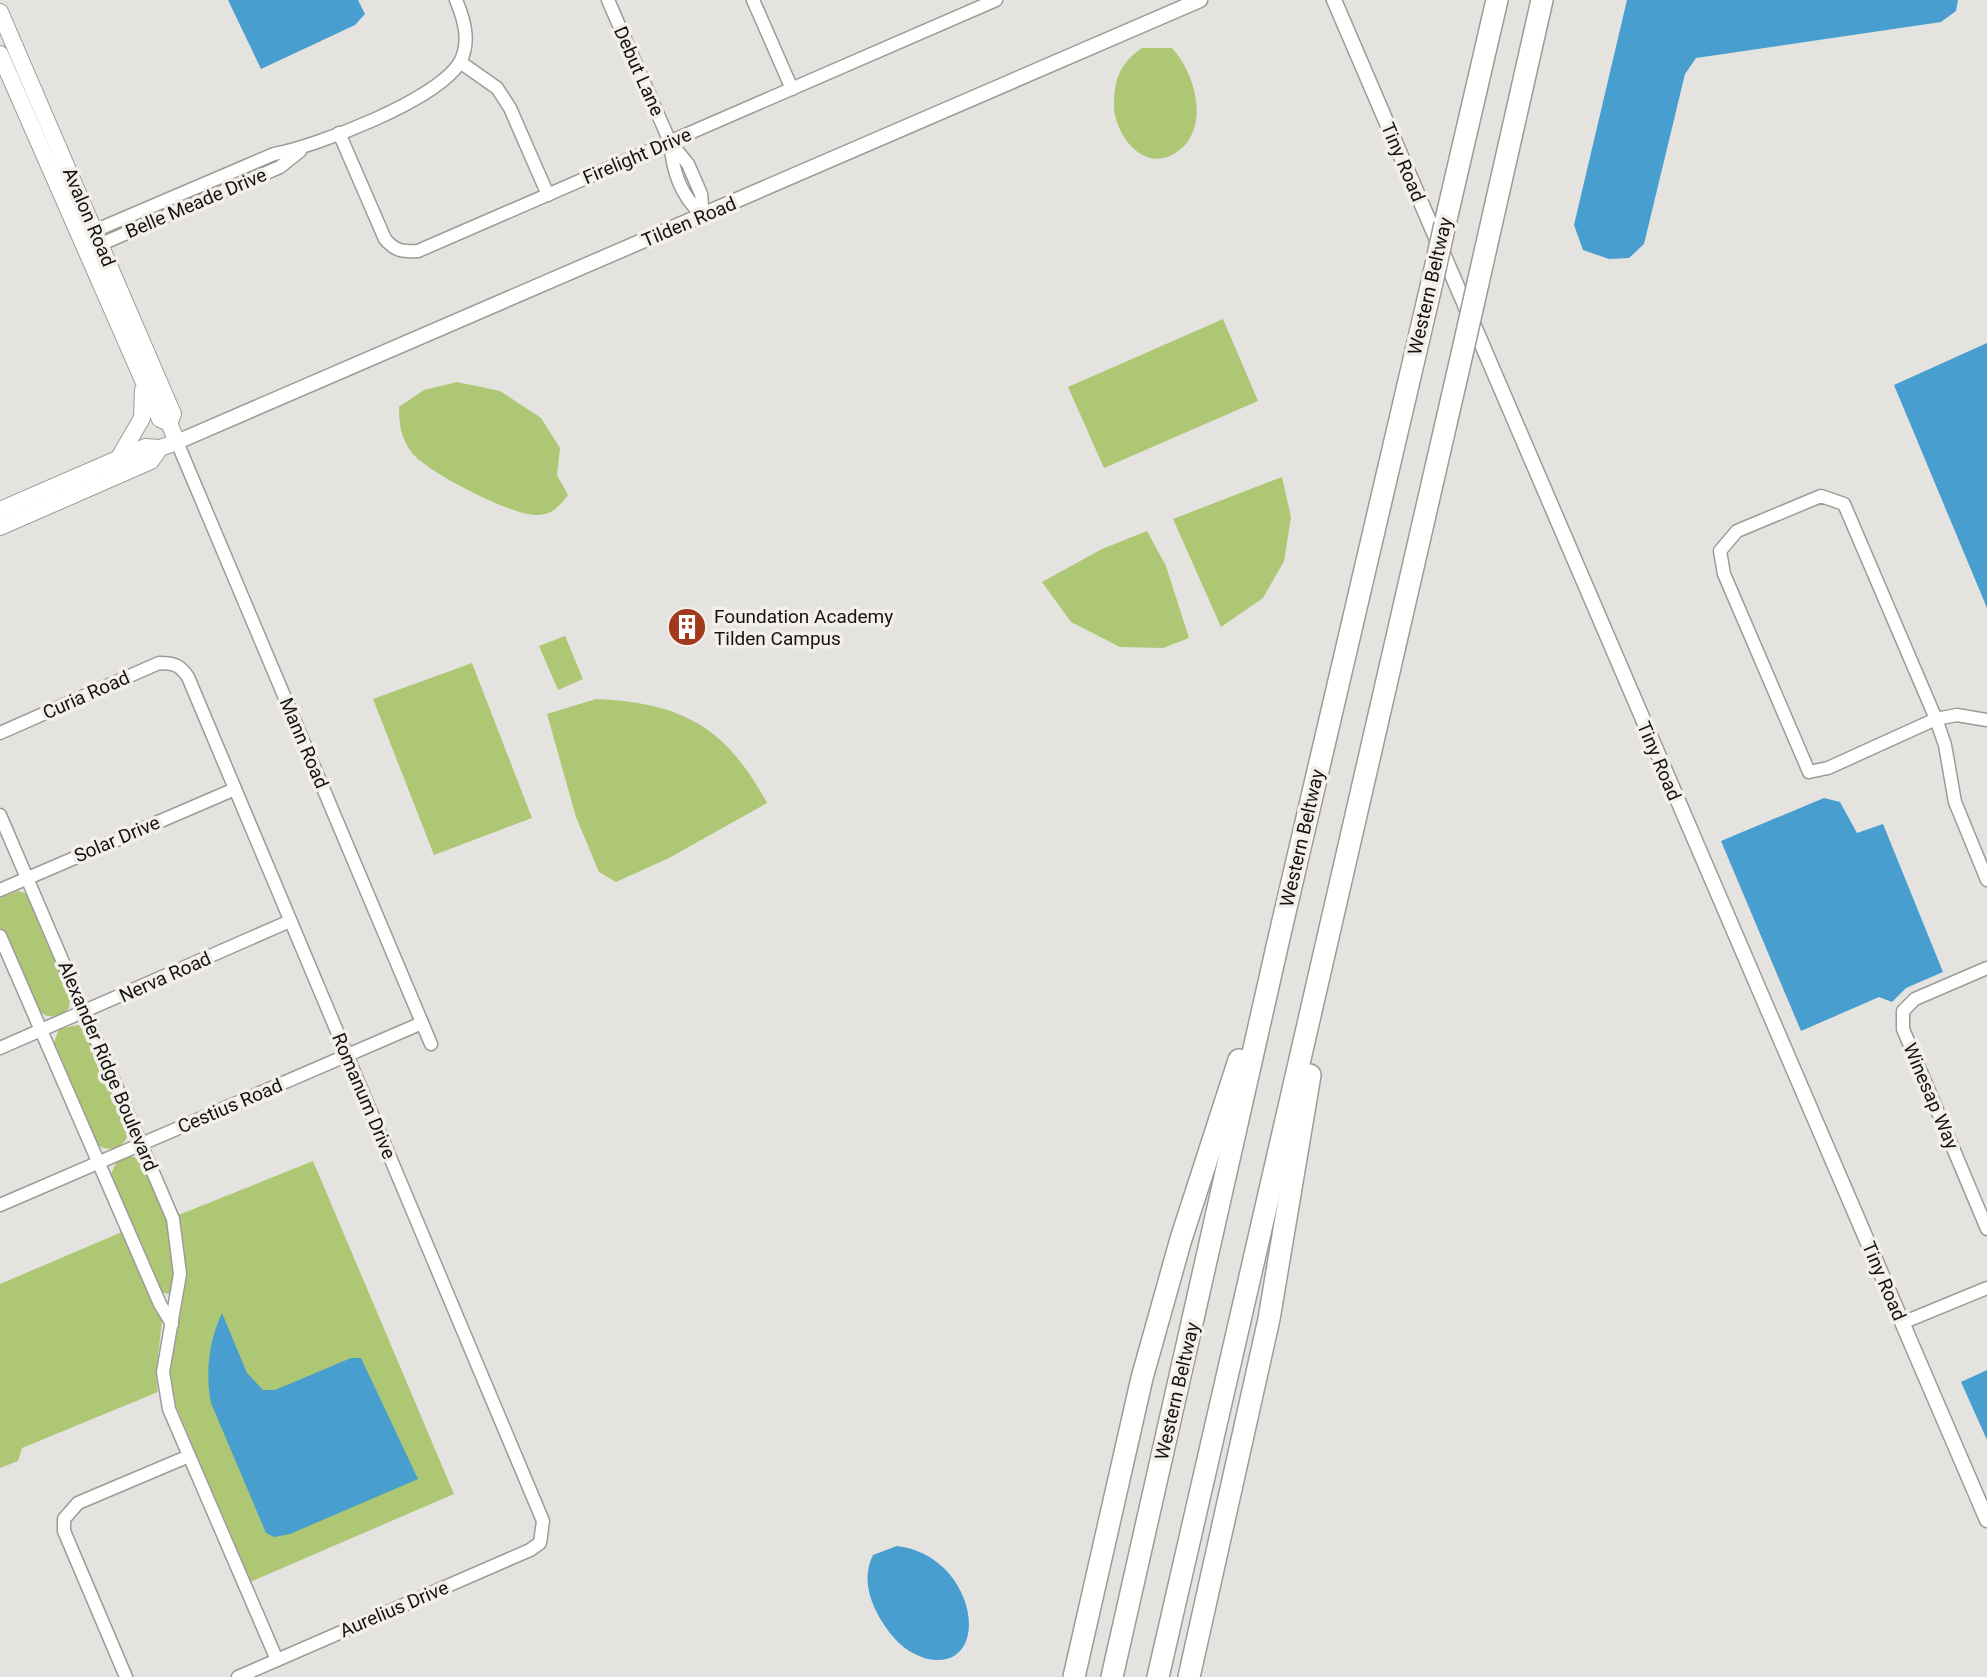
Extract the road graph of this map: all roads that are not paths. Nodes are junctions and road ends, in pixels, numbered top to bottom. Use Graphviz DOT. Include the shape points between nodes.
graph roads {
  1 [pos="456,0"];
  2 [pos="608,0"];
  3 [pos="753,0"];
  4 [pos="996,0"];
  5 [pos="1200,0"];
  6 [pos="1334,0"];
  7 [pos="1497,0"];
  8 [pos="1542,0"];
  9 [pos="0,12"];
  10 [pos="0,54"];
  11 [pos="460,62"];
  12 [pos="792,89"];
  13 [pos="339,133"];
  14 [pos="670,142"];
  15 [pos="303,149"];
  16 [pos="257,161"];
  17 [pos="692,173"];
  18 [pos="262,174"];
  19 [pos="677,179"];
  20 [pos="548,195"];
  21 [pos="171,198"];
  22 [pos="177,212"];
  23 [pos="703,216"];
  24 [pos="91,240"];
  25 [pos="141,378"];
  26 [pos="169,423"];
  27 [pos="177,442"];
  28 [pos="160,448"];
  29 [pos="119,458"];
  30 [pos="0,510"];
  31 [pos="0,527"];
  32 [pos="173,663"];
  33 [pos="1936,719"];
  34 [pos="1987,720"];
  35 [pos="0,733"];
  36 [pos="235,789"];
  37 [pos="0,816"];
  38 [pos="27,878"];
  39 [pos="1987,880"];
  40 [pos="0,890"];
  41 [pos="290,921"];
  42 [pos="1331,932"];
  43 [pos="0,936"];
  44 [pos="1279,938"];
  45 [pos="1987,968"];
  46 [pos="85,1012"];
  47 [pos="422,1023"];
  48 [pos="41,1031"];
  49 [pos="431,1044"];
  50 [pos="0,1048"];
  51 [pos="347,1055"];
  52 [pos="142,1144"];
  53 [pos="98,1163"];
  54 [pos="0,1205"];
  55 [pos="1987,1229"];
  56 [pos="1987,1288"];
  57 [pos="1902,1323"];
  58 [pos="172,1324"];
  59 [pos="189,1456"];
  60 [pos="1987,1520"];
  61 [pos="544,1535"];
  62 [pos="277,1660"];
  63 [pos="126,1677"];
  64 [pos="237,1677"];
  65 [pos="1074,1677"];
  66 [pos="1112,1677"];
  67 [pos="1157,1677"];
  68 [pos="1189,1677"];
  1 -- 11 [label="street" via="464,18 466,42"];
  2 -- 14 [label="street, Debut Lane"];
  3 -- 12 [label="street"];
  4 -- 12 [label="street, Firelight Drive"];
  5 -- 23 [label="street, Tilden Road"];
  6 -- 57 [label="street, Tiny Road"];
  7 -- 44 [label="highway, Western Beltway, bridge"];
  8 -- 42 [label="highway, bridge"];
  9 -- 24 [label="main road, Avalon Road"];
  10 -- 24 [label="main road, Avalon Road"];
  11 -- 13 [label="street, Belle Meade Drive" via="440,85 415,100"];
  11 -- 20 [label="street" via="497,88"];
  12 -- 14 [label="street, Firelight Drive"];
  13 -- 15 [label="street, Belle Meade Drive"];
  13 -- 20 [label="street, Firelight Drive" via="385,239 403,252 418,251"];
  14 -- 17 [label="street, Debut Lane"];
  14 -- 19 [label="street, Debut Lane"];
  14 -- 20 [label="street, Firelight Drive"];
  15 -- 16 [label="street, Belle Meade Drive"];
  15 -- 18 [label="street, Belle Meade Drive"];
  16 -- 18 [label="street"];
  16 -- 21 [label="street, Belle Meade Drive"];
  17 -- 19 [label="street"];
  17 -- 23 [label="street, Debut Lane" via="701,194"];
  18 -- 22 [label="street, Belle Meade Drive"];
  19 -- 23 [label="street, Debut Lane" via="687,201"];
  21 -- 22 [label="street"];
  21 -- 24 [label="street, Belle Meade Drive"];
  22 -- 24 [label="street, Belle Meade Drive"];
  23 -- 27 [label="street, Tilden Road"];
  24 -- 25 [label="main road, Avalon Road"];
  24 -- 26 [label="main road, Avalon Road" via="173,414"];
  25 -- 26 [label="main road, Avalon Road" via="160,419"];
  25 -- 29 [label="main road" via="142,418"];
  26 -- 27 [label="main road, Avalon Road"];
  27 -- 28 [label="main road"];
  27 -- 47 [label="street, Mann Road"];
  28 -- 29 [label="main road" via="145,447"];
  28 -- 31 [label="main road" via="151,461"];
  29 -- 30 [label="main road"];
  32 -- 35 [label="street, Curia Road" via="159,663"];
  32 -- 36 [label="street, Romanum Drive" via="188,677"];
  33 -- 33 [label="street" via="1828,768 1809,772 1724,574 1720,551 1737,531 1821,496 1843,503"];
  33 -- 34 [label="street" via="1957,715"];
  33 -- 39 [label="street" via="1955,802"];
  36 -- 38 [label="street, Solar Drive"];
  36 -- 41 [label="street, Romanum Drive"];
  37 -- 38 [label="street, Alexander Ridge Boulevard"];
  38 -- 40 [label="street, Solar Drive"];
  38 -- 46 [label="street, Alexander Ridge Boulevard"];
  41 -- 46 [label="street, Nerva Road"];
  41 -- 51 [label="street, Romanum Drive"];
  42 -- 67 [label="highway"];
  42 -- 68 [label="highway" via="1269,1320"];
  43 -- 48 [label="street"];
  44 -- 65 [label="highway" via="1177,1251 1142,1378"];
  44 -- 66 [label="highway, Western Beltway"];
  45 -- 55 [label="street, Winesap Way" via="1915,999 1903,1011 1903,1029"];
  46 -- 48 [label="street, Nerva Road"];
  46 -- 52 [label="street, Alexander Ridge Boulevard"];
  47 -- 49 [label="street, Mann Road"];
  47 -- 51 [label="street, Cestius Road"];
  48 -- 50 [label="street, Nerva Road"];
  48 -- 53 [label="street"];
  51 -- 52 [label="street, Cestius Road"];
  51 -- 61 [label="street, Romanum Drive" via="543,1521"];
  52 -- 53 [label="street, Cestius Road"];
  52 -- 58 [label="street, Alexander Ridge Boulevard" via="168,1205 178,1245 180,1274"];
  53 -- 54 [label="street, Cestius Road"];
  53 -- 58 [label="street"];
  56 -- 57 [label="street"];
  57 -- 60 [label="street, Tiny Road"];
  58 -- 59 [label="street, Alexander Ridge Boulevard" via="164,1382 169,1409"];
  59 -- 62 [label="street, Alexander Ridge Boulevard"];
  59 -- 63 [label="street" via="78,1503 64,1519 64,1531"];
  61 -- 62 [label="street, Aurelius Drive" via="530,1550"];
  62 -- 64 [label="street, Aurelius Drive"];
}
